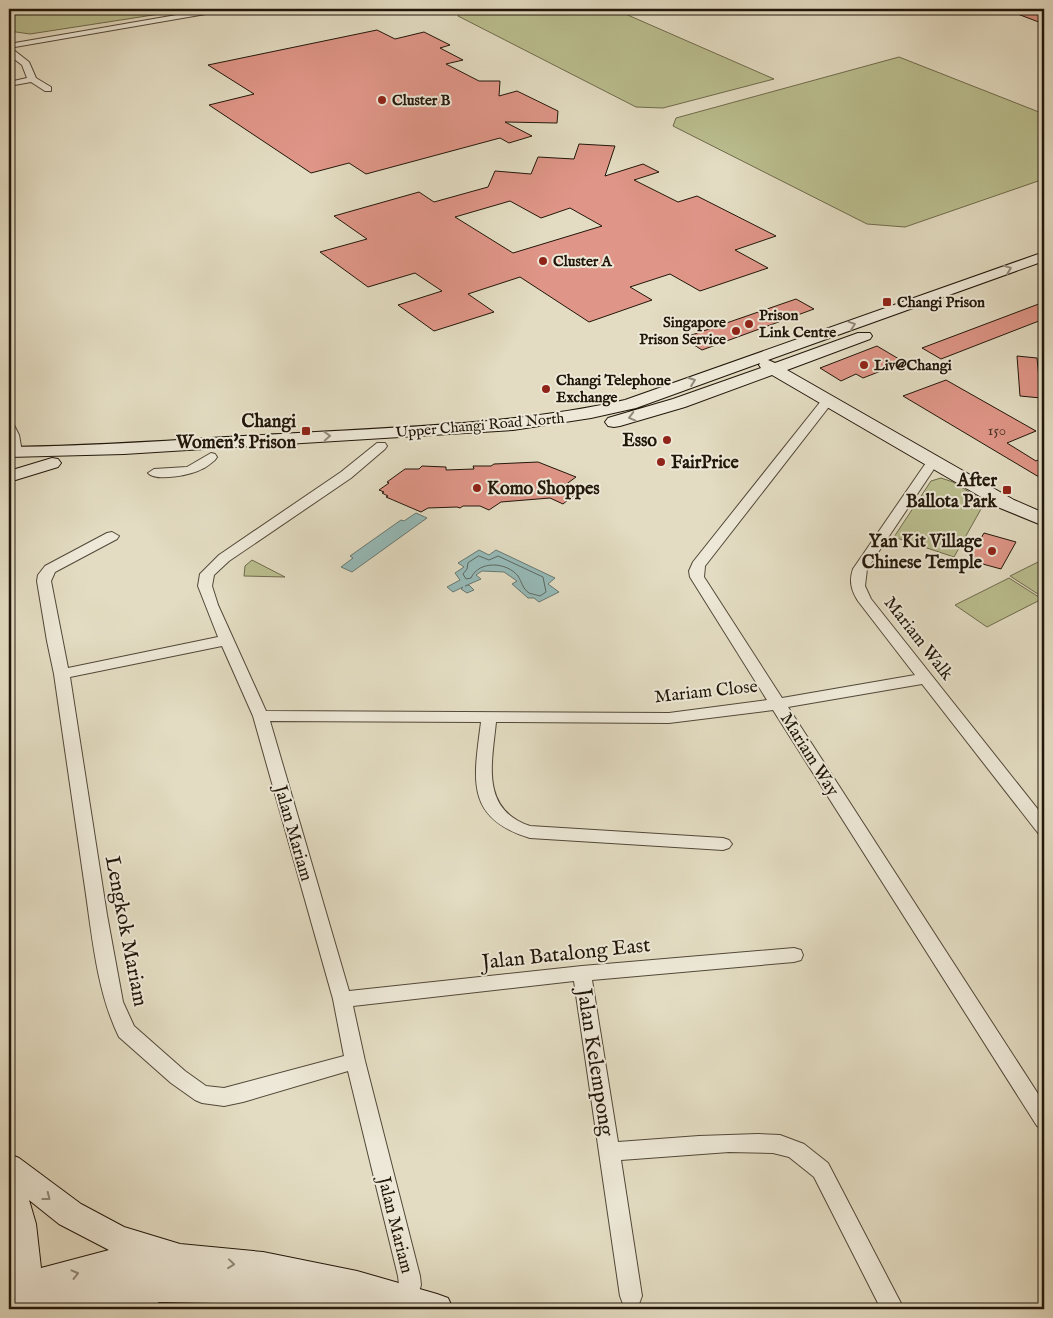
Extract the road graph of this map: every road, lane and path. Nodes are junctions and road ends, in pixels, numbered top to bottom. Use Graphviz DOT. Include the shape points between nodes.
graph roads {
  1 [pos="223,9"];
  2 [pos="10,50"];
  3 [pos="32,79"];
  4 [pos="9,84"];
  5 [pos="48,89"];
  6 [pos="1044,256"];
  7 [pos="1044,270"];
  8 [pos="756,358"];
  9 [pos="774,369"];
  10 [pos="829,400"];
  11 [pos="9,426"];
  12 [pos="381,446"];
  13 [pos="11,451"];
  14 [pos="210,457"];
  15 [pos="934,460"];
  16 [pos="52,463"];
  17 [pos="154,473"];
  18 [pos="9,477"];
  19 [pos="1044,520"];
  20 [pos="112,536"];
  21 [pos="228,640"];
  22 [pos="62,674"];
  23 [pos="925,678"];
  24 [pos="778,704"];
  25 [pos="261,716"];
  26 [pos="489,717"];
  27 [pos="1044,829"];
  28 [pos="723,844"];
  29 [pos="794,955"];
  30 [pos="582,973"];
  31 [pos="342,999"];
  32 [pos="355,1061"];
  33 [pos="1044,1120"];
  34 [pos="609,1152"];
  35 [pos="9,1167"];
  36 [pos="9,1183"];
  37 [pos="182,1259"];
  38 [pos="158,1287"];
  39 [pos="21,1295"];
  40 [pos="631,1296"];
  41 [pos="404,1305"];
  42 [pos="53,1309"];
  43 [pos="118,1309"];
  44 [pos="352,1309"];
  45 [pos="437,1309"];
  46 [pos="894,1309"];
  1 -- 2 [label="street"];
  2 -- 3 [label="street" via="26,64"];
  3 -- 4 [label="street"];
  3 -- 5 [label="street"];
  8 -- 6 [label="street, Upper Changi Road North, one-way"];
  7 -- 9 [label="street, Upper Changi Road North"];
  8 -- 9 [label="street"];
  13 -- 8 [label="street, Upper Changi Road North, one-way" via="88,451 539,422 630,404"];
  9 -- 10 [label="street"];
  9 -- 12 [label="street, Upper Changi Road North, one-way" via="606,425 493,440"];
  10 -- 15 [label="street"];
  10 -- 24 [label="street, Mariam Way" via="696,571"];
  11 -- 13 [label="street"];
  12 -- 14 [label="street, Upper Changi Road North"];
  12 -- 21 [label="street, Jalan Mariam" via="346,475 224,558 208,574 205,586"];
  13 -- 16 [label="street, Upper Changi Road North"];
  14 -- 16 [label="street, Upper Changi Road North"];
  14 -- 17 [label="street, Upper Changi Road North" via="195,469"];
  15 -- 19 [label="street" via="1007,504"];
  15 -- 23 [label="street, Mariam Walk" via="860,569 857,581 865,601"];
  16 -- 18 [label="street"];
  20 -- 22 [label="street, Lengkok Mariam" via="45,574"];
  21 -- 22 [label="street"];
  21 -- 25 [label="street, Jalan Mariam"];
  22 -- 32 [label="street, Lengkok Mariam" via="114,1002 126,1031 202,1094 224,1097"];
  23 -- 24 [label="street, Mariam Close"];
  23 -- 27 [label="street, Mariam Walk"];
  24 -- 26 [label="street, Mariam Close" via="669,718"];
  24 -- 33 [label="street, Mariam Way"];
  25 -- 26 [label="street, Mariam Close"];
  25 -- 31 [label="street, Jalan Mariam"];
  26 -- 28 [label="street" via="484,782 501,818 513,826 530,832"];
  29 -- 30 [label="street, Jalan Batalong East"];
  30 -- 31 [label="street, Jalan Batalong East"];
  30 -- 34 [label="street, Jalan Kelempong"];
  31 -- 32 [label="street, Jalan Mariam"];
  32 -- 41 [label="street, Jalan Mariam" via="409,1276 410,1285"];
  34 -- 40 [label="street, Jalan Kelempong"];
  34 -- 46 [label="street, Jalan Kelempong" via="758,1143 788,1146 804,1153 821,1170"];
  35 -- 37 [label="street, one-way" via="70,1214 117,1239"];
  36 -- 39 [label="street" via="21,1224"];
  39 -- 37 [label="street, one-way" via="114,1264"];
  37 -- 41 [label="street, one-way" via="263,1268 358,1286"];
  38 -- 42 [label="street" via="107,1294"];
  38 -- 43 [label="street"];
  38 -- 44 [label="street" via="268,1290"];
  41 -- 45 [label="street"];
}
